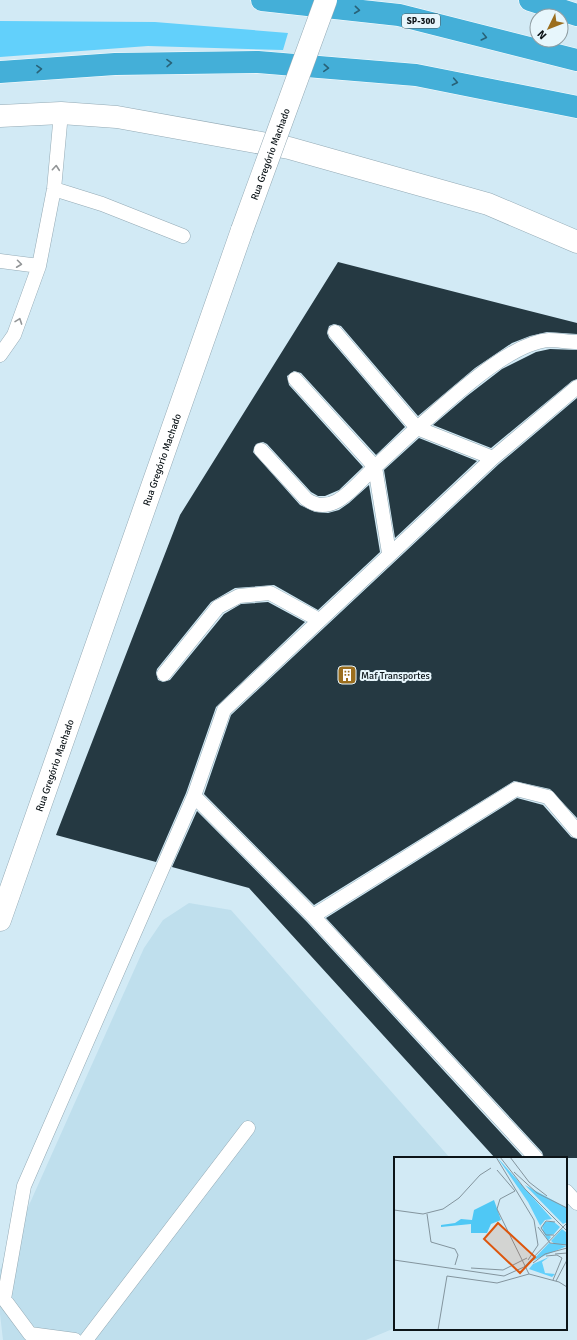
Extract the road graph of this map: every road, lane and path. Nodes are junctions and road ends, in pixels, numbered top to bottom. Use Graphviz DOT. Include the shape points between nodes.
graph roads {
  1 [pos="262,0"];
  2 [pos="326,0"];
  3 [pos="530,0"];
  4 [pos="577,15"];
  5 [pos="577,60"];
  6 [pos="0,72"];
  7 [pos="577,107"];
  8 [pos="61,113"];
  9 [pos="0,116"];
  10 [pos="54,189"];
  11 [pos="183,236"];
  12 [pos="577,242"];
  13 [pos="0,261"];
  14 [pos="39,266"];
  15 [pos="335,332"];
  16 [pos="577,342"];
  17 [pos="0,355"];
  18 [pos="295,379"];
  19 [pos="577,386"];
  20 [pos="417,428"];
  21 [pos="261,450"];
  22 [pos="493,458"];
  23 [pos="375,467"];
  24 [pos="389,553"];
  25 [pos="319,620"];
  26 [pos="164,674"];
  27 [pos="194,796"];
  28 [pos="577,831"];
  29 [pos="313,916"];
  30 [pos="0,920"];
  31 [pos="248,1128"];
  32 [pos="535,1157"];
  33 [pos="567,1192"];
  34 [pos="577,1203"];
  35 [pos="75,1340"];
  36 [pos="86,1340"];
  1 -- 5 [label="highway, SP-300, one-way" via="399,15"];
  2 -- 30 [label="main road, Rua Gregório Machado, bridge" via="242,230"];
  3 -- 4 [label="highway"];
  6 -- 7 [label="highway, one-way" via="115,64 258,62 416,75"];
  8 -- 9 [label="main road"];
  10 -- 8 [label="lane, one-way"];
  8 -- 12 [label="main road" via="116,117 289,148 488,204"];
  10 -- 11 [label="lane" via="102,204"];
  10 -- 14 [label="lane"];
  13 -- 14 [label="lane, one-way"];
  17 -- 14 [label="lane, one-way" via="14,336"];
  15 -- 20 [label="lane"];
  16 -- 20 [label="lane" via="548,340 516,350 483,373"];
  18 -- 23 [label="lane"];
  19 -- 22 [label="lane"];
  20 -- 22 [label="lane"];
  20 -- 23 [label="lane"];
  21 -- 23 [label="lane" via="306,498 313,504 322,506 331,505 339,500"];
  22 -- 24 [label="lane"];
  23 -- 24 [label="lane"];
  24 -- 25 [label="lane"];
  25 -- 26 [label="lane" via="270,593 239,596 218,607"];
  25 -- 27 [label="lane" via="224,710"];
  27 -- 29 [label="lane"];
  27 -- 35 [label="lane" via="24,1186 4,1299 30,1334"];
  28 -- 29 [label="lane" via="548,797 516,789"];
  29 -- 32 [label="lane"];
  31 -- 36 [label="lane"];
  33 -- 34 [label="lane"];
}
